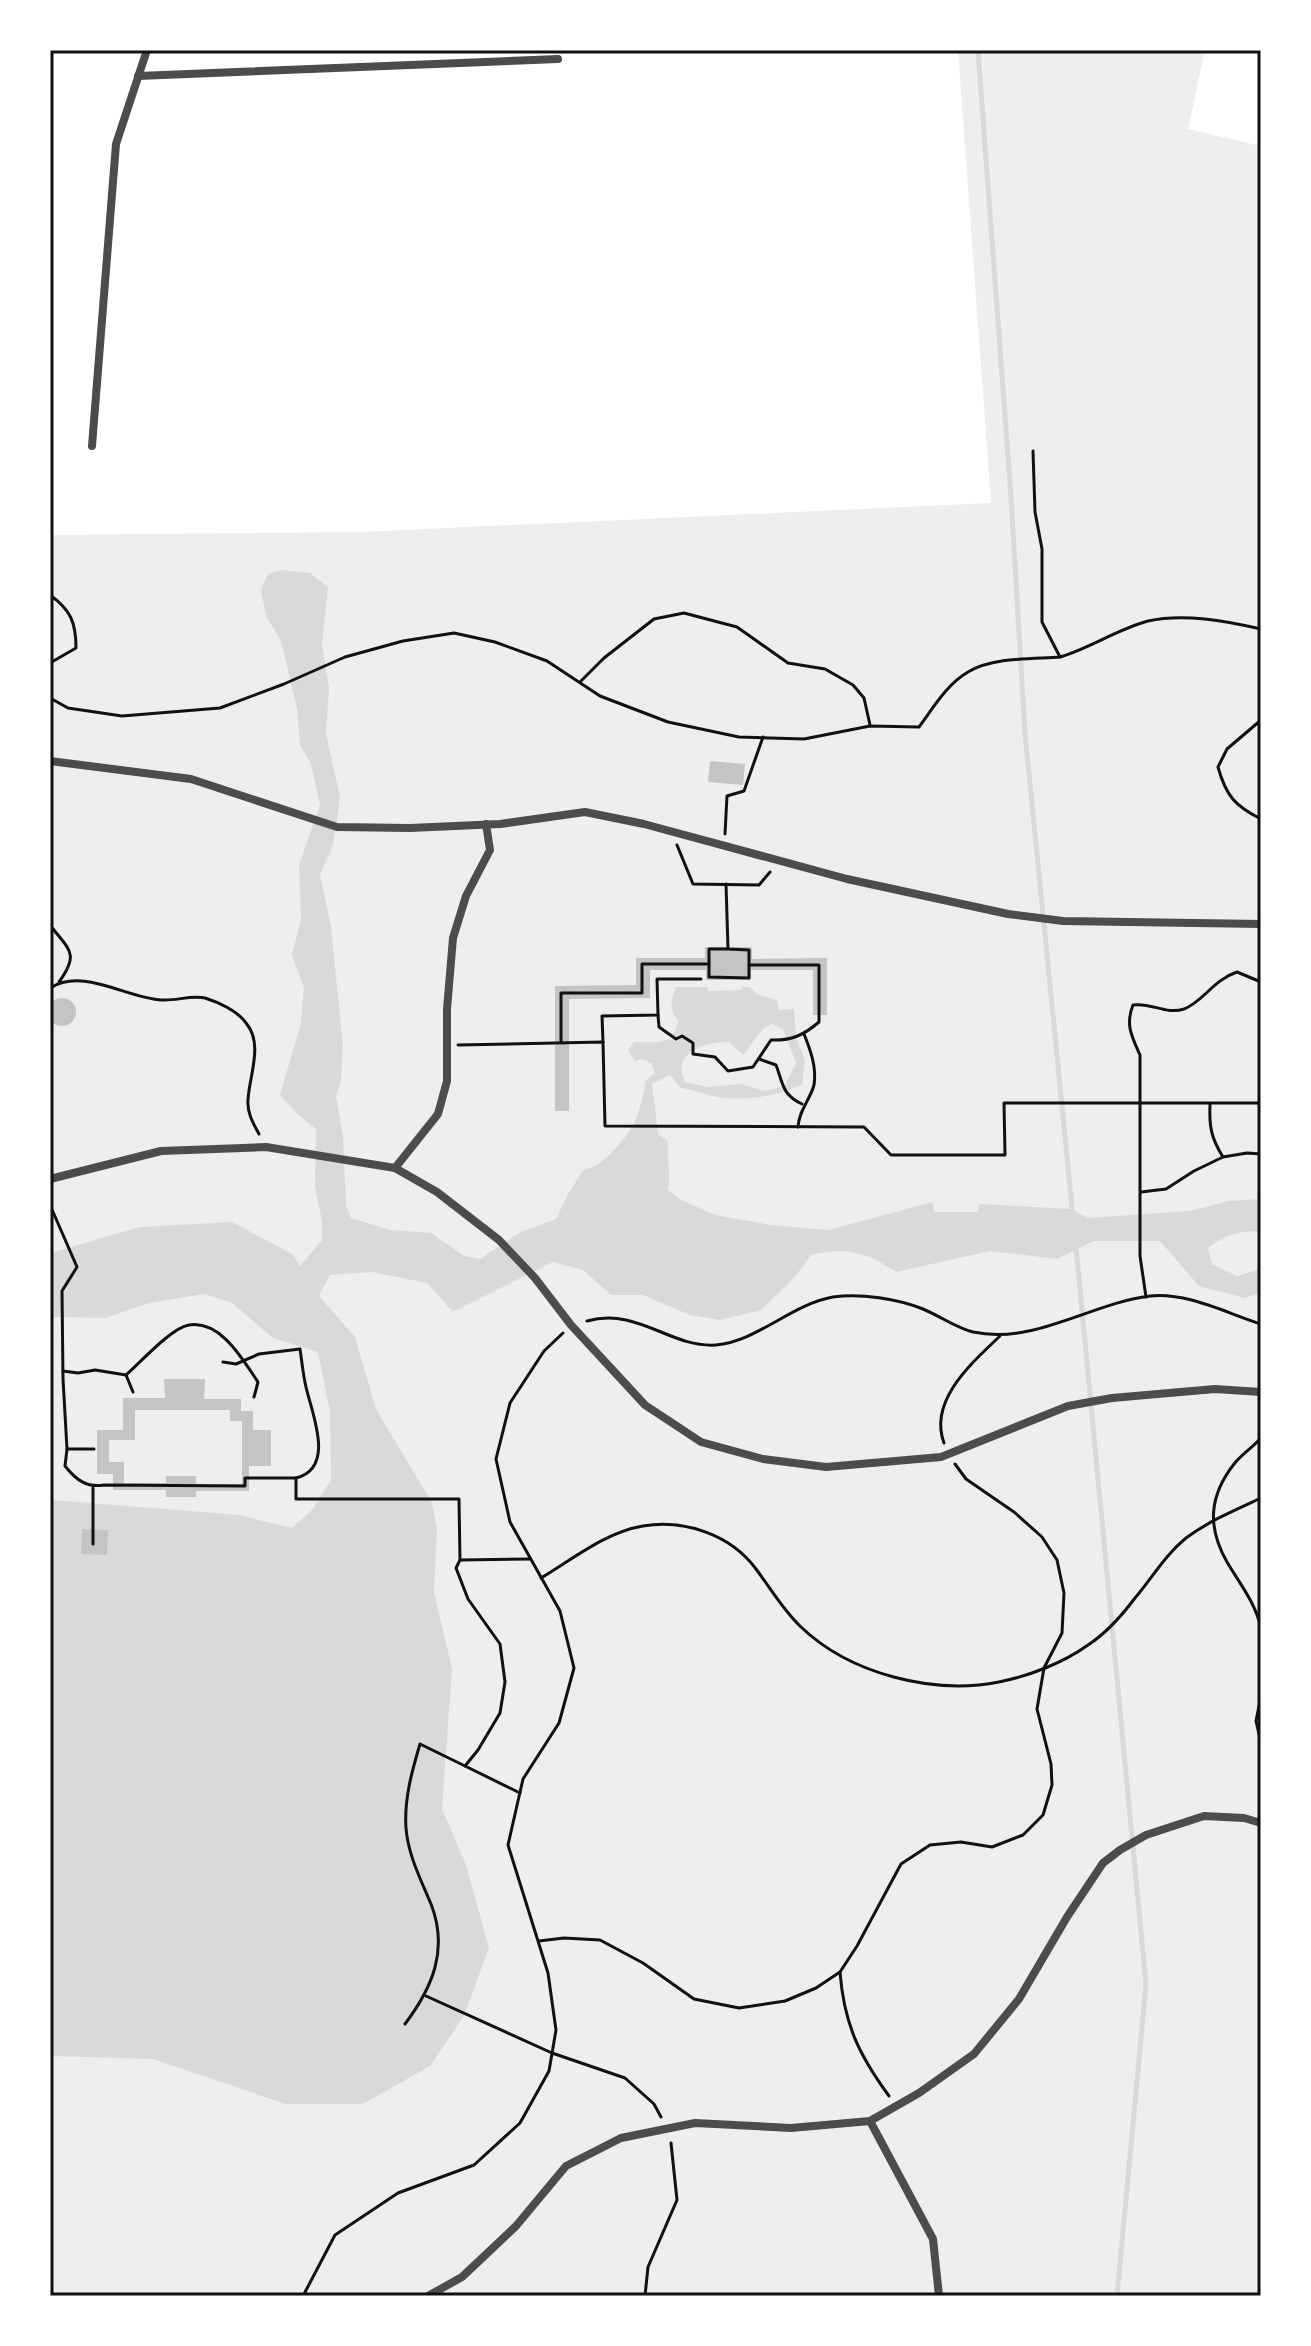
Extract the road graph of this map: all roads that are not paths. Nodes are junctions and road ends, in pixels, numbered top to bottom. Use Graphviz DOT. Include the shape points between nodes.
graph roads {
  1 [pos="147,50"];
  2 [pos="558,59"];
  3 [pos="138,76"];
  4 [pos="92,446"];
  5 [pos="50,761"];
  6 [pos="486,824"];
  7 [pos="1261,924"];
  8 [pos="395,1168"];
  9 [pos="50,1179"];
  10 [pos="1261,1392"];
  11 [pos="1261,1823"];
  12 [pos="870,2121"];
  13 [pos="428,2296"];
  14 [pos="939,2296"];
  1 -- 3 [label="street"];
  2 -- 3 [label="street"];
  3 -- 4 [label="street" via="116,144"];
  5 -- 6 [label="street" via="191,779 337,827"];
  6 -- 7 [label="street" via="585,812 1008,914 1063,921"];
  6 -- 8 [label="street" via="490,850 466,896 453,938 447,1081 438,1114"];
  8 -- 9 [label="street" via="266,1147 161,1151"];
  8 -- 10 [label="street" via="437,1192 499,1240 645,1405 701,1442 763,1459 826,1467 949,1454 1068,1406 1215,1389"];
  11 -- 12 [label="street" via="1204,1816 1146,1835 1120,1850 1103,1863 1019,1999 974,2054"];
  12 -- 13 [label="street" via="791,2128 695,2123 621,2138 566,2166 516,2226 462,2277"];
  12 -- 14 [label="street" via="933,2239"];
}
